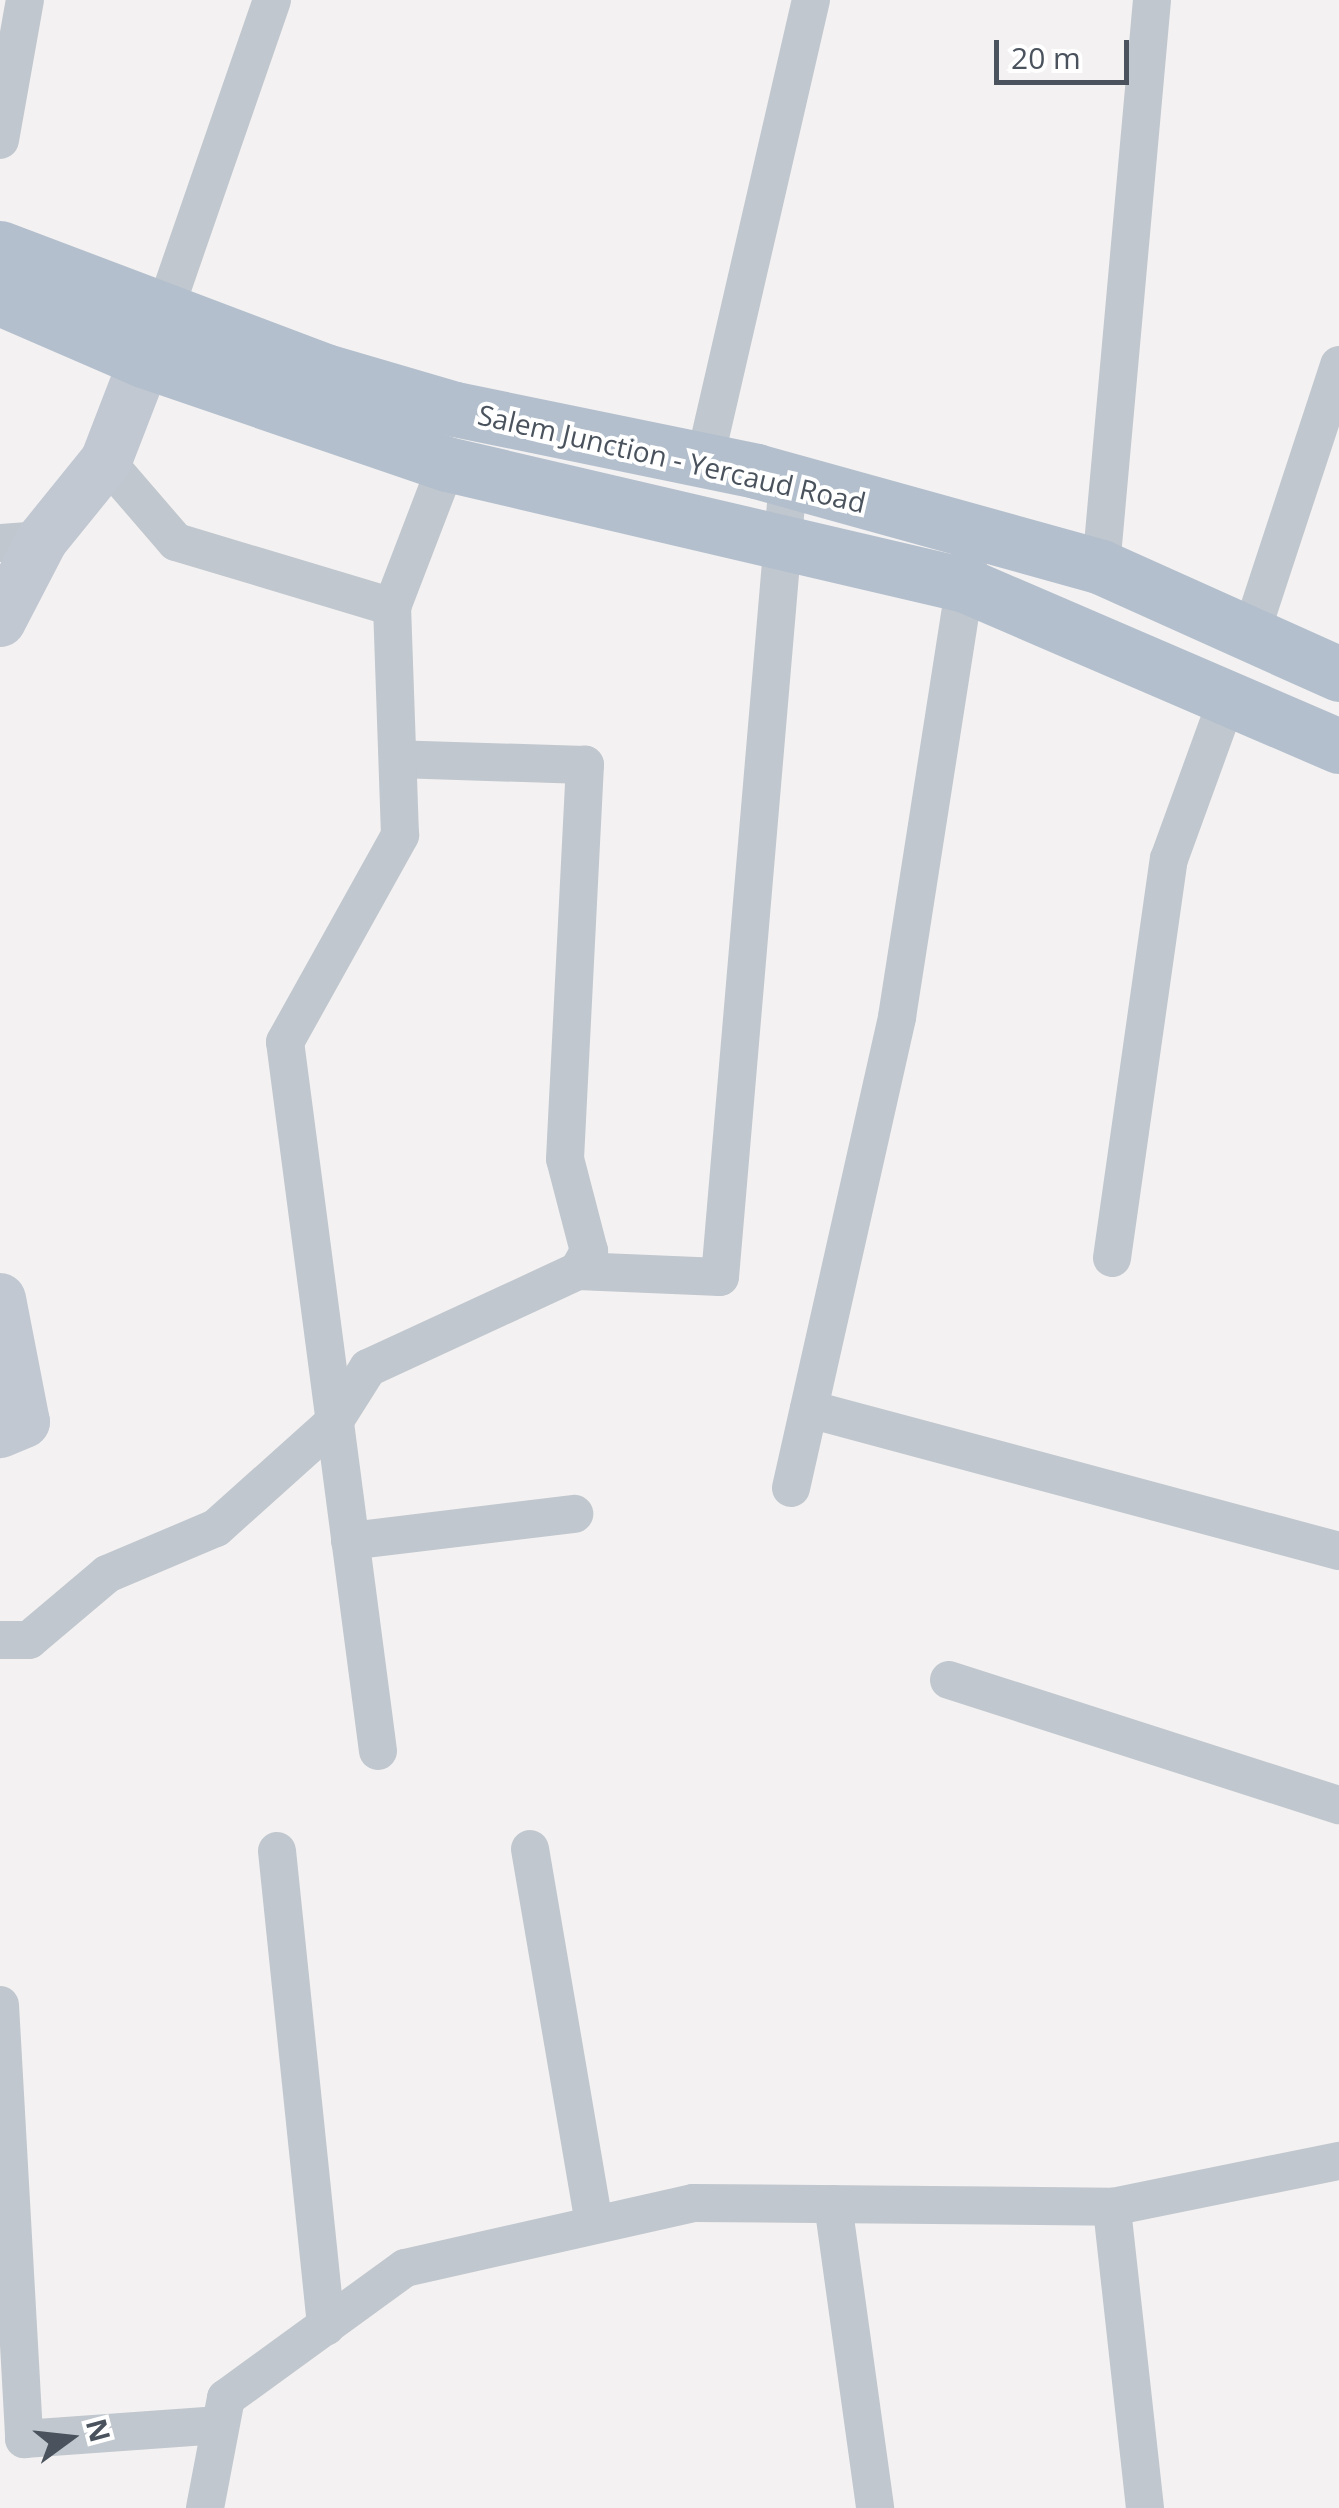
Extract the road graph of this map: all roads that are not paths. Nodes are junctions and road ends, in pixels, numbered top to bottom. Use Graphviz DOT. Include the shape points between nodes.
graph roads {
  1 [pos="25,0"];
  2 [pos="272,0"];
  3 [pos="810,0"];
  4 [pos="1152,0"];
  5 [pos="0,140"];
  6 [pos="0,248"];
  7 [pos="0,298"];
  8 [pos="153,336"];
  9 [pos="1339,364"];
  10 [pos="705,459"];
  11 [pos="106,461"];
  12 [pos="447,464"];
  13 [pos="788,481"];
  14 [pos="973,528"];
  15 [pos="783,540"];
  16 [pos="21,541"];
  17 [pos="1101,567"];
  18 [pos="964,585"];
  19 [pos="392,607"];
  20 [pos="0,621"];
  21 [pos="1252,630"];
  22 [pos="1339,674"];
  23 [pos="1229,694"];
  24 [pos="1339,746"];
  25 [pos="398,759"];
  26 [pos="1112,1258"];
  27 [pos="578,1271"];
  28 [pos="0,1300"];
  29 [pos="809,1409"];
  30 [pos="334,1422"];
  31 [pos="0,1432"];
  32 [pos="791,1488"];
  33 [pos="574,1514"];
  34 [pos="350,1541"];
  35 [pos="1339,1551"];
  36 [pos="0,1640"];
  37 [pos="948,1680"];
  38 [pos="378,1751"];
  39 [pos="1339,1805"];
  40 [pos="530,1849"];
  41 [pos="278,1851"];
  42 [pos="0,2005"];
  43 [pos="1339,2160"];
  44 [pos="832,2204"];
  45 [pos="1112,2207"];
  46 [pos="594,2226"];
  47 [pos="326,2326"];
  48 [pos="220,2425"];
  49 [pos="205,2508"];
  50 [pos="875,2508"];
  51 [pos="1145,2508"];
  1 -- 5 [label="street"];
  2 -- 8 [label="street"];
  3 -- 10 [label="street"];
  4 -- 17 [label="street"];
  6 -- 8 [label="main road, Salem Junction - Yercaud Road"];
  7 -- 8 [label="main road"];
  8 -- 10 [label="main road, Salem Junction - Yercaud Road" via="456,409"];
  8 -- 11 [label="street"];
  8 -- 12 [label="main road"];
  9 -- 21 [label="street"];
  10 -- 13 [label="main road, Salem Junction - Yercaud Road"];
  11 -- 16 [label="street"];
  11 -- 19 [label="street" via="176,542"];
  12 -- 15 [label="main road"];
  12 -- 19 [label="street"];
  13 -- 14 [label="main road, Salem Junction - Yercaud Road"];
  13 -- 15 [label="street"];
  14 -- 17 [label="main road, Salem Junction - Yercaud Road"];
  14 -- 18 [label="street"];
  15 -- 18 [label="main road"];
  15 -- 27 [label="street" via="720,1277"];
  16 -- 20 [label="street"];
  17 -- 21 [label="main road, Salem Junction - Yercaud Road"];
  18 -- 23 [label="main road"];
  18 -- 29 [label="street" via="898,1017"];
  19 -- 25 [label="street"];
  21 -- 22 [label="main road, Salem Junction - Yercaud Road"];
  23 -- 24 [label="main road"];
  23 -- 26 [label="street" via="1169,859"];
  25 -- 27 [label="street" via="585,765 565,1159 590,1251"];
  25 -- 30 [label="street" via="400,835 284,1042"];
  27 -- 30 [label="street" via="368,1368"];
  28 -- 31 [label="street" via="24,1422"];
  29 -- 32 [label="street"];
  29 -- 35 [label="street"];
  30 -- 34 [label="street"];
  30 -- 36 [label="street" via="216,1528 107,1574 28,1640"];
  33 -- 34 [label="street"];
  34 -- 38 [label="street"];
  37 -- 39 [label="street"];
  40 -- 46 [label="street"];
  41 -- 47 [label="street"];
  42 -- 48 [label="street" via="24,2439"];
  43 -- 45 [label="street"];
  44 -- 45 [label="street"];
  44 -- 46 [label="street" via="693,2203"];
  44 -- 50 [label="street"];
  45 -- 51 [label="street"];
  46 -- 47 [label="street" via="405,2268"];
  47 -- 48 [label="street" via="226,2398"];
  48 -- 49 [label="street"];
}
